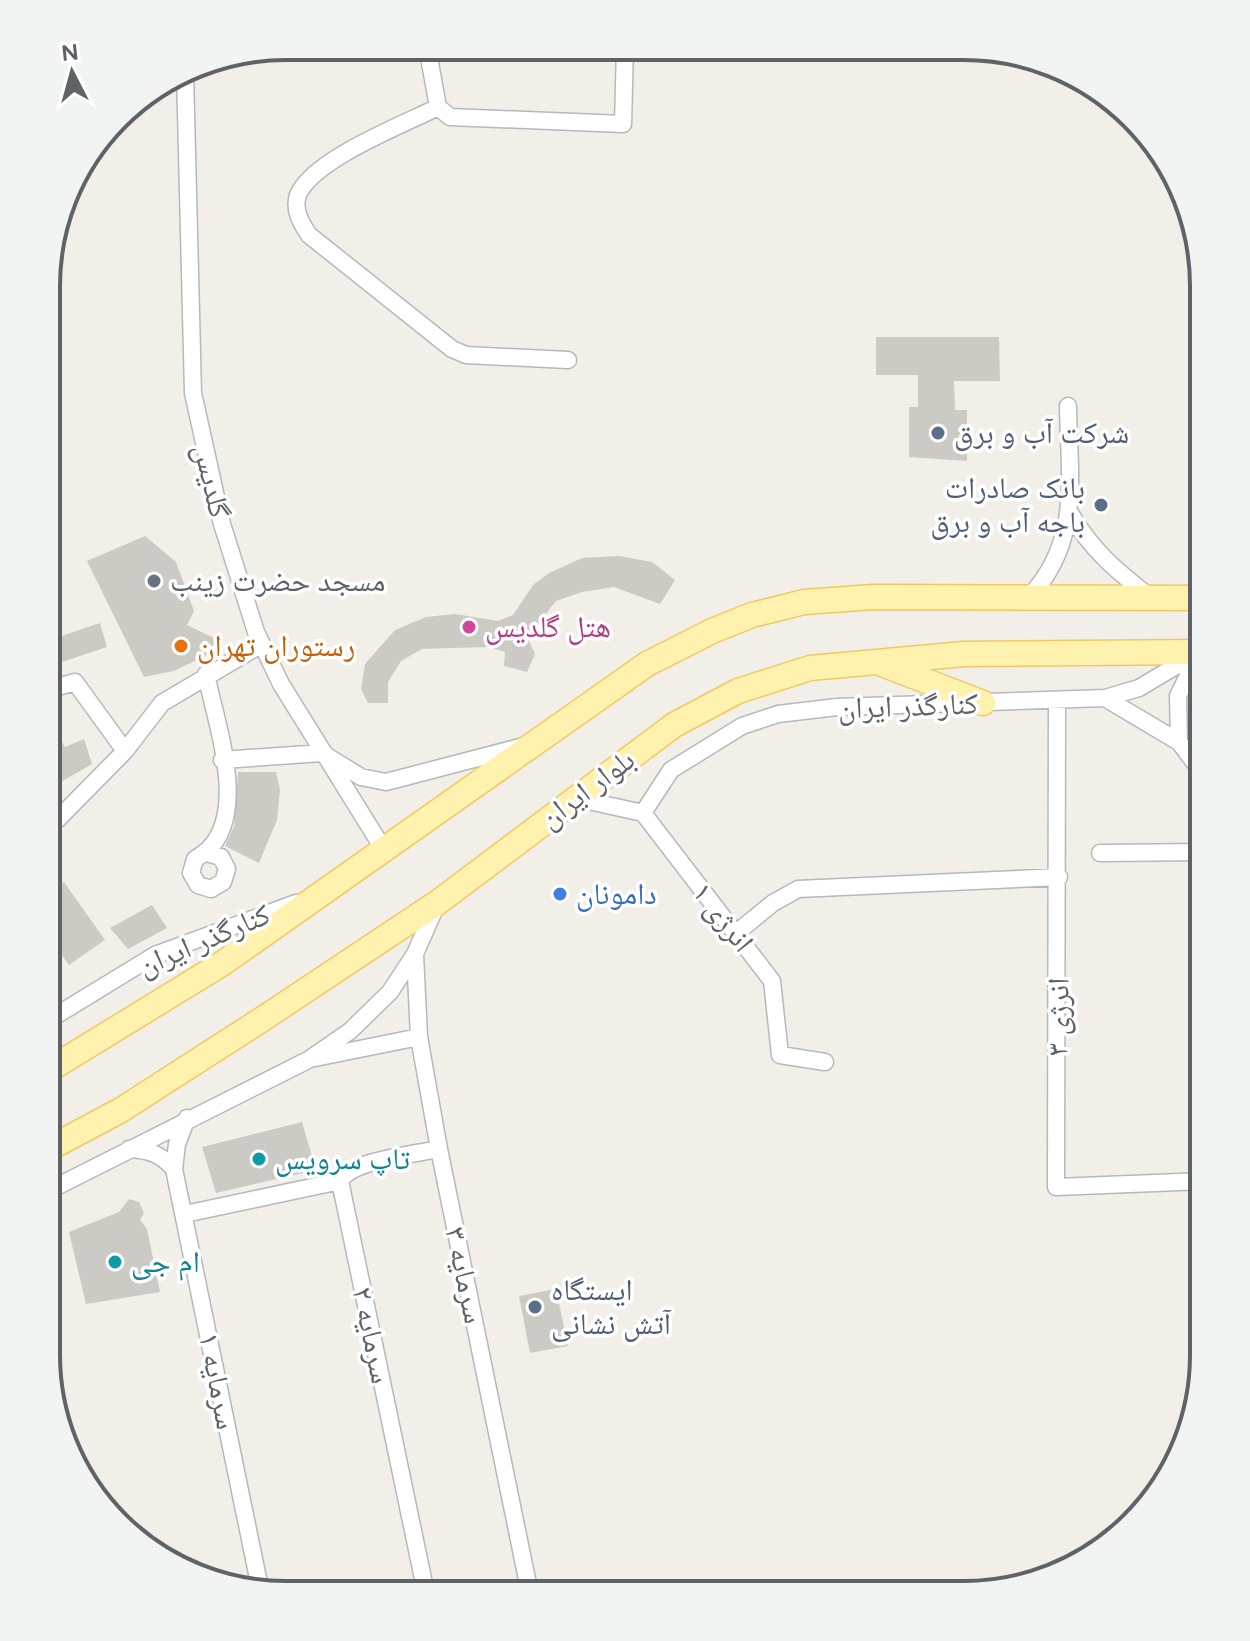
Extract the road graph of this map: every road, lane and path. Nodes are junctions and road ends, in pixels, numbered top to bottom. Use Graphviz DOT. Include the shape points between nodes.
graph roads {
  1 [pos="430,60"];
  2 [pos="625,60"];
  3 [pos="185,84"];
  4 [pos="438,107"];
  5 [pos="568,360"];
  6 [pos="1068,406"];
  7 [pos="1070,513"];
  8 [pos="1028,598"];
  9 [pos="1151,598"];
  10 [pos="1190,598"];
  11 [pos="262,644"];
  12 [pos="1190,652"];
  13 [pos="1190,659"];
  14 [pos="876,662"];
  15 [pos="206,674"];
  16 [pos="1190,674"];
  17 [pos="60,686"];
  18 [pos="1105,698"];
  19 [pos="1057,700"];
  20 [pos="983,703"];
  21 [pos="1179,742"];
  22 [pos="535,744"];
  23 [pos="125,751"];
  24 [pos="322,753"];
  25 [pos="1190,757"];
  26 [pos="222,760"];
  27 [pos="386,782"];
  28 [pos="575,798"];
  29 [pos="355,806"];
  30 [pos="643,813"];
  31 [pos="60,817"];
  32 [pos="384,850"];
  33 [pos="1190,852"];
  34 [pos="207,853"];
  35 [pos="1100,853"];
  36 [pos="1059,877"];
  37 [pos="324,892"];
  38 [pos="437,903"];
  39 [pos="735,934"];
  40 [pos="415,954"];
  41 [pos="60,1013"];
  42 [pos="419,1037"];
  43 [pos="308,1060"];
  44 [pos="825,1062"];
  45 [pos="60,1063"];
  46 [pos="187,1118"];
  47 [pos="60,1143"];
  48 [pos="128,1149"];
  49 [pos="439,1149"];
  50 [pos="174,1169"];
  51 [pos="340,1181"];
  52 [pos="1190,1182"];
  53 [pos="60,1185"];
  54 [pos="185,1214"];
  55 [pos="258,1579"];
  56 [pos="423,1581"];
  57 [pos="527,1581"];
  1 -- 4 [label="street"];
  2 -- 4 [label="street" via="623,124 450,117"];
  3 -- 11 [label="street, گلدیس" via="193,393 225,537"];
  4 -- 5 [label="street" via="325,166 298,197 297,218 309,235 452,349 466,355"];
  6 -- 7 [label="street"];
  7 -- 8 [label="street" via="1058,558"];
  7 -- 9 [label="street" via="1106,562"];
  8 -- 9 [label="main road"];
  8 -- 22 [label="main road" via="873,597 804,602 752,615 647,664"];
  9 -- 10 [label="main road"];
  11 -- 15 [label="street"];
  11 -- 24 [label="street, گلدیس"];
  12 -- 14 [label="main road, بلوار ایران" via="964,654"];
  13 -- 18 [label="street, کنارگذر ایران" via="1139,688"];
  14 -- 20 [label="main road"];
  14 -- 28 [label="main road, بلوار ایران" via="810,668 738,691 674,725"];
  15 -- 23 [label="street" via="162,703"];
  15 -- 26 [label="street"];
  16 -- 21 [label="street" via="1178,696"];
  17 -- 23 [label="street" via="75,682"];
  18 -- 19 [label="street, کنارگذر ایران"];
  18 -- 21 [label="street"];
  19 -- 20 [label="street, کنارگذر ایران"];
  19 -- 36 [label="street, انرژی ۳"];
  20 -- 30 [label="street, کنارگذر ایران" via="778,714 717,739 671,770"];
  21 -- 25 [label="street"];
  22 -- 27 [label="street"];
  22 -- 32 [label="main road"];
  23 -- 31 [label="street"];
  24 -- 26 [label="street"];
  24 -- 27 [label="street" via="361,777"];
  24 -- 29 [label="street, گلدیس"];
  26 -- 34 [label="street" via="228,774 228,810"];
  27 -- 29 [label="street"];
  28 -- 30 [label="street"];
  28 -- 38 [label="main road, بلوار ایران"];
  29 -- 32 [label="street, گلدیس"];
  30 -- 39 [label="street, انرژی ۱"];
  32 -- 37 [label="main road"];
  33 -- 35 [label="street"];
  36 -- 39 [label="street" via="798,889"];
  36 -- 52 [label="street, انرژی ۳" via="1056,1187"];
  37 -- 41 [label="street, کنارگذر ایران" via="155,955"];
  37 -- 45 [label="main road" via="223,963"];
  38 -- 40 [label="street"];
  38 -- 47 [label="main road, بلوار ایران" via="121,1110"];
  39 -- 44 [label="street, انرژی ۱" via="772,981 780,1055"];
  40 -- 42 [label="street, سرمایه ۳"];
  40 -- 43 [label="street" via="390,992 350,1031"];
  42 -- 43 [label="street"];
  42 -- 49 [label="street, سرمایه ۳"];
  43 -- 46 [label="street"];
  46 -- 48 [label="street"];
  46 -- 50 [label="street"];
  48 -- 50 [label="street" via="148,1150"];
  48 -- 53 [label="street"];
  49 -- 51 [label="street" via="352,1169"];
  49 -- 57 [label="street, سرمایه ۳"];
  50 -- 54 [label="street, سرمایه ۱"];
  51 -- 54 [label="street"];
  51 -- 56 [label="street, سرمایه ۲"];
  54 -- 55 [label="street, سرمایه ۱"];
}
